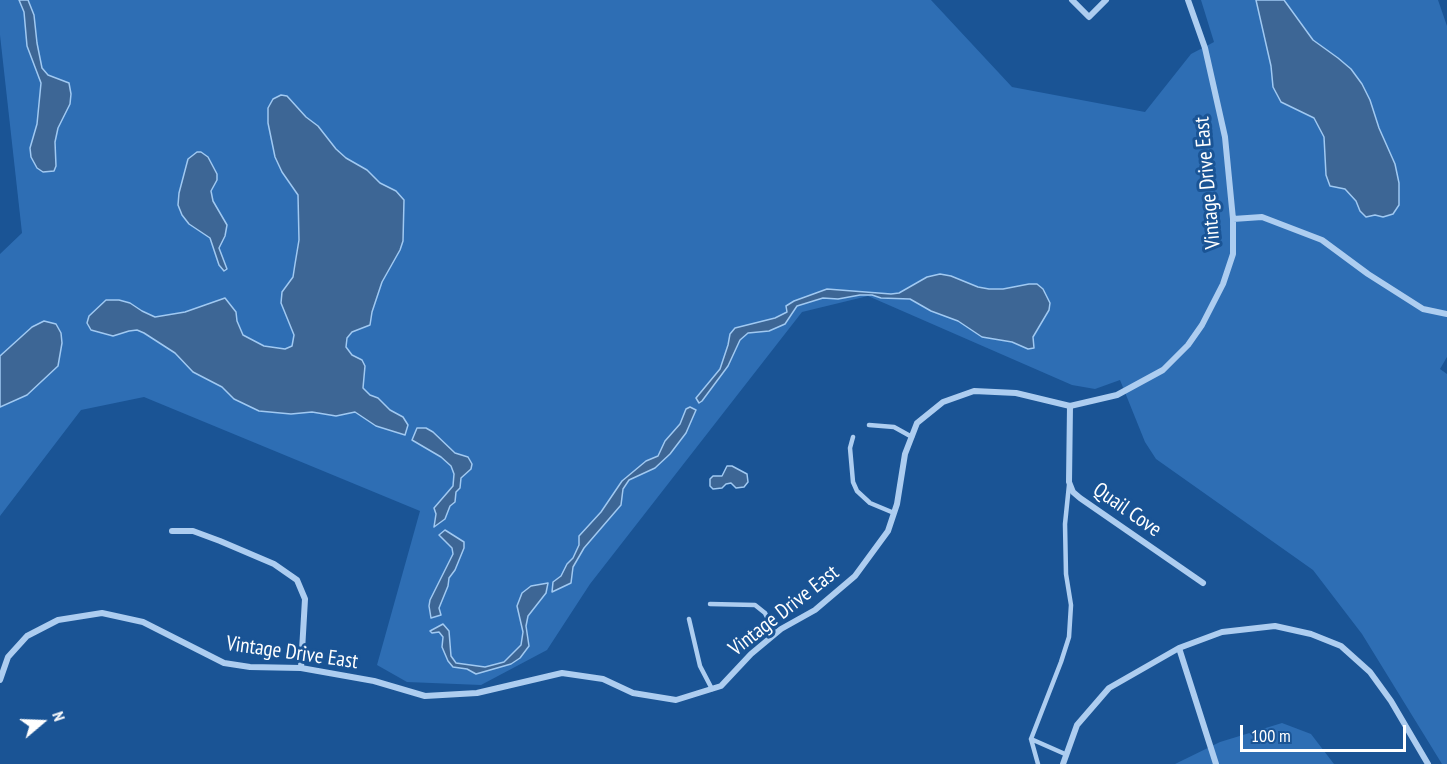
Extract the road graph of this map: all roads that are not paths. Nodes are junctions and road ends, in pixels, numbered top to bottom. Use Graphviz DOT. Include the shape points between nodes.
graph roads {
  1 [pos="1071,0"];
  2 [pos="1106,0"];
  3 [pos="1188,0"];
  4 [pos="1233,219"];
  5 [pos="1447,314"];
  6 [pos="1070,406"];
  7 [pos="869,425"];
  8 [pos="853,437"];
  9 [pos="912,437"];
  10 [pos="1069,482"];
  11 [pos="894,513"];
  12 [pos="172,531"];
  13 [pos="1203,583"];
  14 [pos="710,604"];
  15 [pos="689,619"];
  16 [pos="775,634"];
  17 [pos="1179,648"];
  18 [pos="301,668"];
  19 [pos="0,680"];
  20 [pos="712,689"];
  21 [pos="1030,739"];
  22 [pos="1065,754"];
  23 [pos="1038,764"];
  24 [pos="1062,764"];
  25 [pos="1216,764"];
  26 [pos="1428,764"];
  1 -- 2 [label="street" via="1089,17"];
  3 -- 4 [label="street, Vintage Drive East" via="1205,48 1225,137"];
  4 -- 5 [label="street" via="1262,217 1322,240 1423,309"];
  4 -- 6 [label="street, Vintage Drive East" via="1233,254 1223,284 1188,345 1163,370 1142,383 1117,395"];
  6 -- 9 [label="street, Vintage Drive East" via="1016,393 974,391 943,402 917,423"];
  6 -- 10 [label="street, Quail Cove"];
  7 -- 9 [label="lane" via="894,427"];
  8 -- 11 [label="lane" via="850,448 857,491 870,503"];
  9 -- 11 [label="street, Vintage Drive East"];
  10 -- 13 [label="street, Quail Cove" via="1080,498"];
  10 -- 21 [label="lane" via="1065,524 1071,604 1069,637"];
  11 -- 16 [label="street, Vintage Drive East" via="888,531 855,576 815,610"];
  12 -- 18 [label="street" via="193,531 220,541 274,564 297,580 305,599"];
  14 -- 16 [label="lane" via="755,605 765,613"];
  15 -- 20 [label="lane" via="699,666"];
  16 -- 20 [label="street, Vintage Drive East" via="721,686"];
  17 -- 22 [label="street" via="1109,688 1077,725"];
  17 -- 25 [label="street"];
  17 -- 26 [label="street" via="1222,632 1275,626 1341,646 1370,672"];
  18 -- 19 [label="street, Vintage Drive East" via="224,663 143,622 102,613 58,620 27,636 8,657"];
  18 -- 20 [label="street, Vintage Drive East" via="374,681 425,696 477,693 562,673 603,678 633,693 676,700"];
  21 -- 22 [label="lane"];
  21 -- 23 [label="lane"];
  22 -- 24 [label="street"];
}
